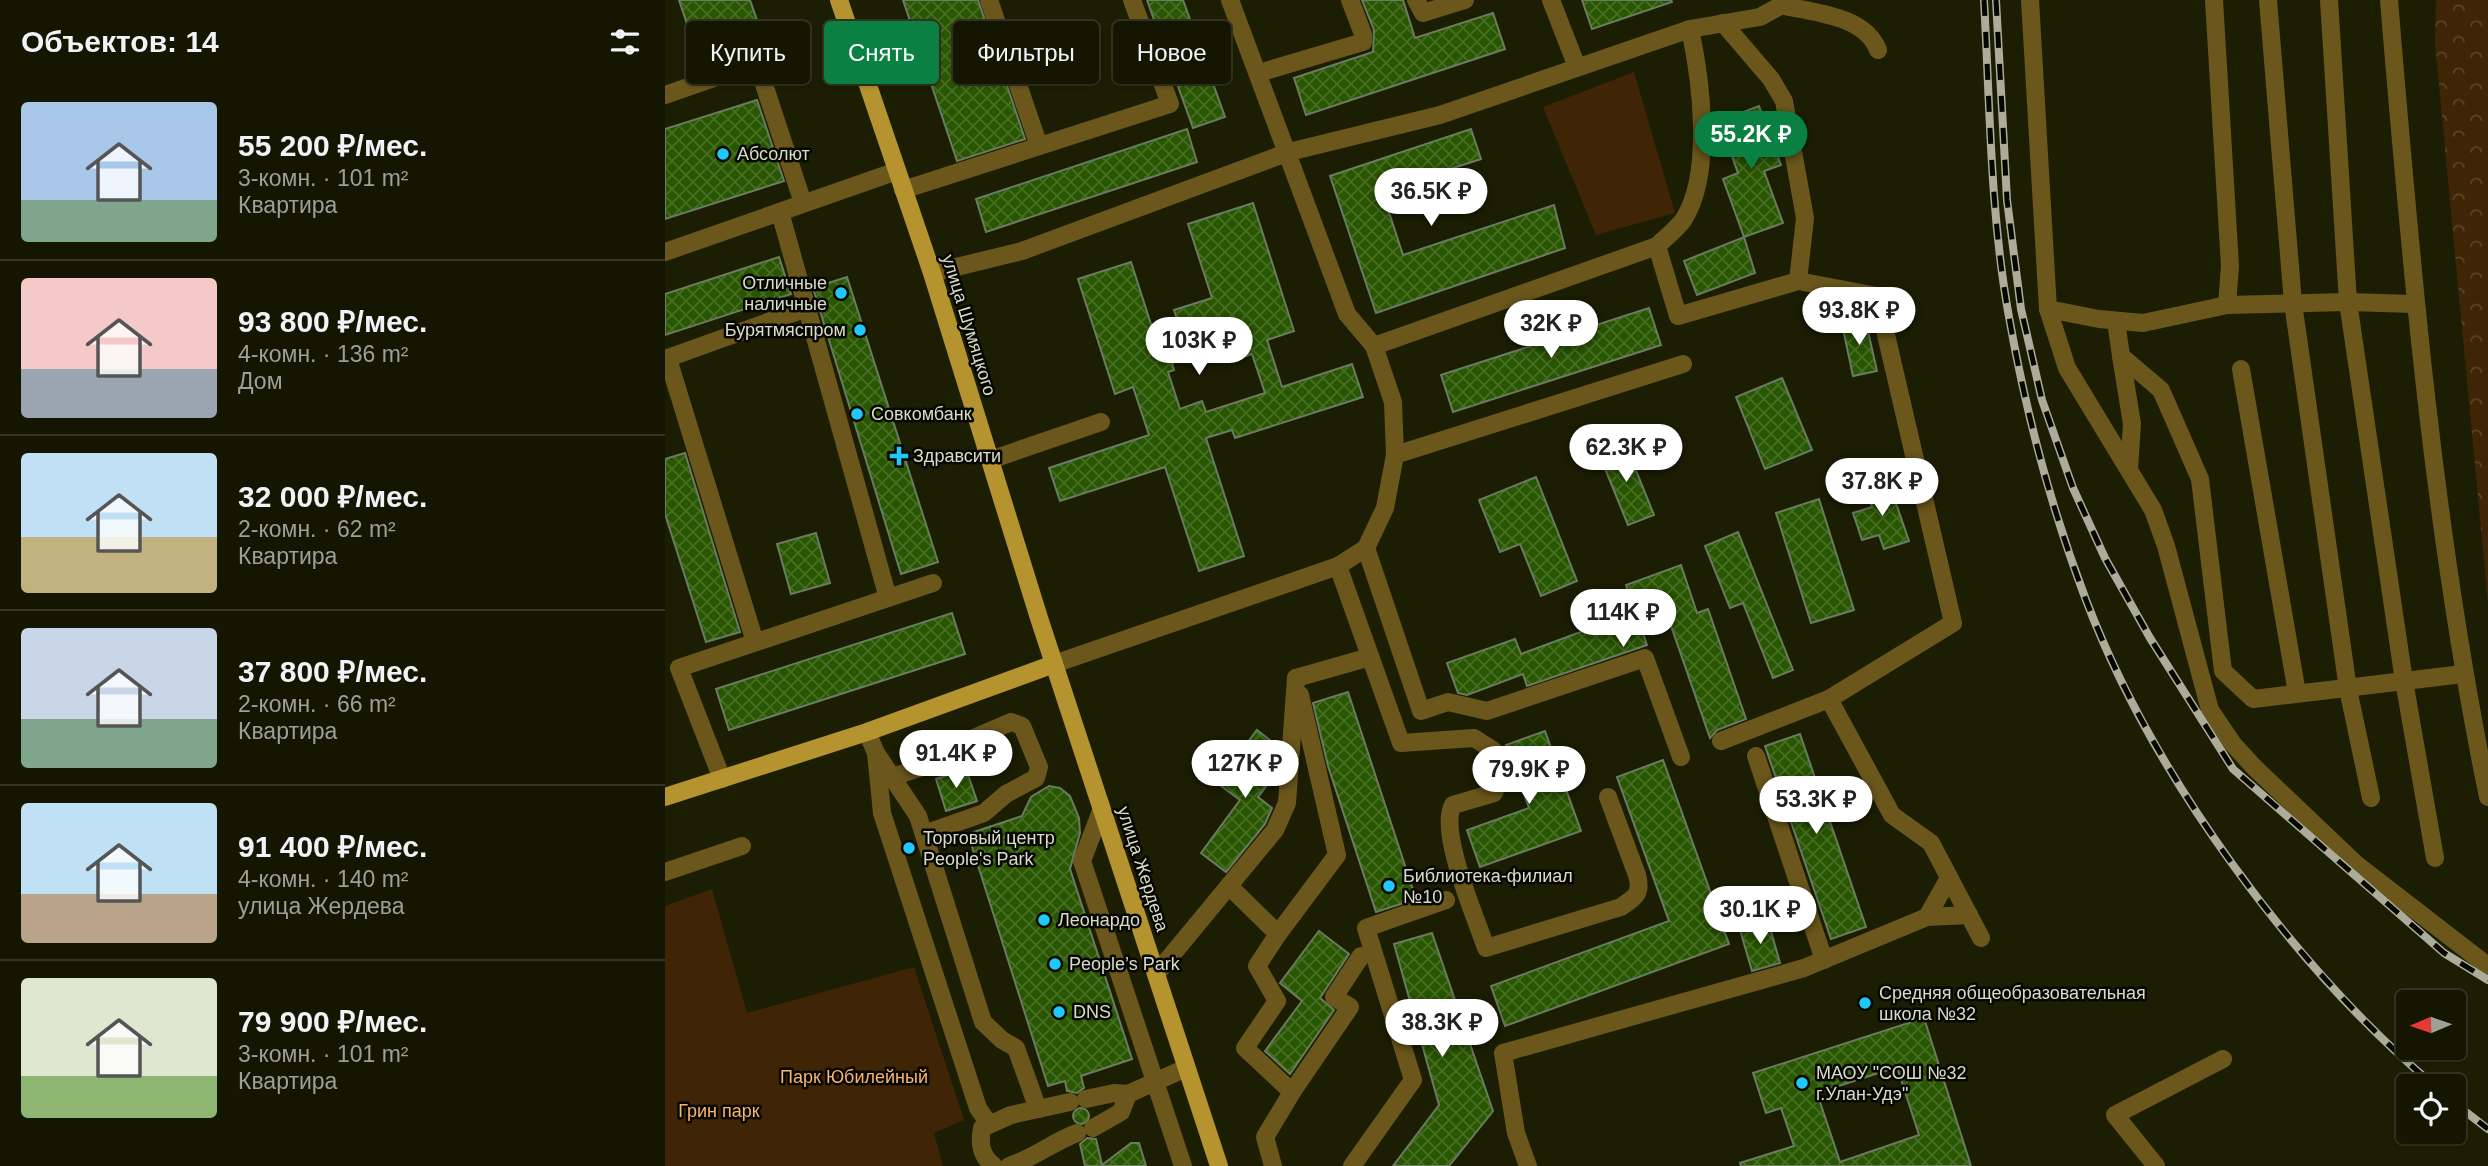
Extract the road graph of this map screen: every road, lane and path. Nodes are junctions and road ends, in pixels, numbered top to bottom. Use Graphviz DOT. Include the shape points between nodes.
graph roads {
  1 [pos="839,0"];
  2 [pos="989,0"];
  3 [pos="1132,0"];
  4 [pos="1230,0"];
  5 [pos="1350,0"];
  6 [pos="1416,0"];
  7 [pos="1465,0"];
  8 [pos="1551,0"];
  9 [pos="2030,0"];
  10 [pos="2214,0"];
  11 [pos="2268,0"];
  12 [pos="2329,0"];
  13 [pos="2389,0"];
  14 [pos="1788,3"];
  15 [pos="1723,23"];
  16 [pos="1690,29"];
  17 [pos="1878,50"];
  18 [pos="1577,67"];
  19 [pos="1259,73"];
  20 [pos="665,95"];
  21 [pos="1039,146"];
  22 [pos="1289,152"];
  23 [pos="897,171"];
  24 [pos="903,190"];
  25 [pos="803,203"];
  26 [pos="780,212"];
  27 [pos="1657,246"];
  28 [pos="665,252"];
  29 [pos="932,273"];
  30 [pos="1798,281"];
  31 [pos="2348,302"];
  32 [pos="2293,303"];
  33 [pos="2414,304"];
  34 [pos="2227,305"];
  35 [pos="807,308"];
  36 [pos="2048,309"];
  37 [pos="2116,321"];
  38 [pos="1374,346"];
  39 [pos="2121,356"];
  40 [pos="666,359"];
  41 [pos="1683,364"];
  42 [pos="2241,369"];
  43 [pos="1101,422"];
  44 [pos="1395,455"];
  45 [pos="990,460"];
  46 [pos="2129,469"];
  47 [pos="1366,548"];
  48 [pos="1338,566"];
  49 [pos="933,583"];
  50 [pos="887,598"];
  51 [pos="755,642"];
  52 [pos="1370,657"];
  53 [pos="1054,664"];
  54 [pos="672,670"];
  55 [pos="2463,674"];
  56 [pos="1296,678"];
  57 [pos="2404,681"];
  58 [pos="2348,689"];
  59 [pos="2297,693"];
  60 [pos="1829,699"];
  61 [pos="867,732"];
  62 [pos="1721,741"];
  63 [pos="876,753"];
  64 [pos="1756,756"];
  65 [pos="1681,757"];
  66 [pos="892,777"];
  67 [pos="722,779"];
  68 [pos="665,797"];
  69 [pos="1608,797"];
  70 [pos="2488,797"];
  71 [pos="2371,798"];
  72 [pos="1101,811"];
  73 [pos="924,834"];
  74 [pos="742,846"];
  75 [pos="2435,858"];
  76 [pos="665,872"];
  77 [pos="1949,878"];
  78 [pos="1229,886"];
  79 [pos="1446,900"];
  80 [pos="1969,915"];
  81 [pos="1927,917"];
  82 [pos="1278,934"];
  83 [pos="1981,938"];
  84 [pos="1361,956"];
  85 [pos="1825,960"];
  86 [pos="2488,966"];
  87 [pos="1156,974"];
  88 [pos="2223,1059"];
  89 [pos="1187,1068"];
  90 [pos="1156,1079"];
  91 [pos="1292,1091"];
  92 [pos="1128,1094"];
  93 [pos="1038,1109"];
  94 [pos="989,1124"];
  95 [pos="994,1166"];
  96 [pos="1009,1166"];
  97 [pos="1183,1166"];
  98 [pos="1219,1166"];
  99 [pos="1273,1166"];
  100 [pos="1352,1166"];
  101 [pos="1528,1166"];
  102 [pos="2156,1166"];
  1 -- 23 [label="main road, улица Шумяцкого"];
  2 -- 21 [label="street"];
  3 -- 21 [label="street" via="1170,104"];
  4 -- 19 [label="street"];
  5 -- 19 [label="street" via="1363,42"];
  6 -- 7 [label="street" via="1423,13"];
  8 -- 18 [label="street"];
  9 -- 36 [label="street"];
  10 -- 34 [label="street" via="2230,266"];
  11 -- 32 [label="street"];
  12 -- 31 [label="street"];
  13 -- 33 [label="street"];
  14 -- 15 [label="street" via="1760,17"];
  14 -- 17 [label="street" via="1856,24 1874,39"];
  15 -- 16 [label="street"];
  15 -- 30 [label="street" via="1784,101 1805,218"];
  16 -- 18 [label="street"];
  16 -- 27 [label="street" via="1700,75 1697,181 1684,219"];
  18 -- 22 [label="street" via="1440,115"];
  19 -- 22 [label="street"];
  20 -- 25 [label="street" via="757,63"];
  21 -- 24 [label="street"];
  22 -- 29 [label="street" via="1022,251"];
  22 -- 38 [label="street" via="1347,314"];
  23 -- 24 [label="main road, улица Шумяцкого"];
  23 -- 25 [label="street"];
  24 -- 29 [label="main road, улица Шумяцкого"];
  25 -- 26 [label="street"];
  26 -- 28 [label="street"];
  26 -- 35 [label="street"];
  27 -- 30 [label="street" via="1678,316"];
  27 -- 38 [label="street"];
  29 -- 45 [label="main road, улица Шумяцкого"];
  30 -- 60 [label="street" via="1877,296 1953,623"];
  31 -- 32 [label="street"];
  31 -- 33 [label="street"];
  31 -- 57 [label="street"];
  32 -- 34 [label="street"];
  32 -- 58 [label="street"];
  33 -- 55 [label="street"];
  34 -- 37 [label="street" via="2143,323"];
  35 -- 40 [label="street"];
  35 -- 50 [label="street"];
  36 -- 37 [label="street"];
  36 -- 46 [label="street" via="2067,368"];
  37 -- 39 [label="street"];
  38 -- 44 [label="street" via="1393,402"];
  39 -- 46 [label="street" via="2132,424"];
  39 -- 59 [label="street" via="2161,390 2200,479 2223,671 2253,699"];
  40 -- 51 [label="street"];
  41 -- 44 [label="street"];
  42 -- 59 [label="street"];
  43 -- 45 [label="street"];
  44 -- 47 [label="street" via="1385,508"];
  45 -- 53 [label="main road, улица Шумяцкого"];
  46 -- 86 [label="street" via="2153,510 2166,546 2210,710 2233,744 2357,864"];
  47 -- 48 [label="street"];
  47 -- 65 [label="street" via="1422,711 1448,702 1487,711 1645,658"];
  48 -- 52 [label="street"];
  48 -- 53 [label="street"];
  49 -- 50 [label="street"];
  50 -- 51 [label="street"];
  51 -- 54 [label="street"];
  52 -- 56 [label="street"];
  52 -- 69 [label="street" via="1401,743 1474,738 1493,750 1502,774 1494,793 1453,805 1448,813 1453,850 1486,948 1621,907 1637,896 1637,874"];
  53 -- 61 [label="main road"];
  53 -- 72 [label="main road, улица Жердева"];
  54 -- 67 [label="street"];
  55 -- 57 [label="street"];
  55 -- 70 [label="street"];
  56 -- 78 [label="street" via="1287,803 1275,830"];
  56 -- 82 [label="street" via="1337,855"];
  57 -- 58 [label="street"];
  57 -- 75 [label="street"];
  58 -- 59 [label="street"];
  58 -- 71 [label="street"];
  60 -- 62 [label="street"];
  60 -- 77 [label="street" via="1892,815 1931,844"];
  61 -- 63 [label="street"];
  61 -- 67 [label="main road"];
  63 -- 66 [label="street"];
  63 -- 94 [label="street" via="882,813 978,1108"];
  64 -- 85 [label="street"];
  66 -- 73 [label="street" via="918,816"];
  66 -- 73 [label="street" via="935,763 948,749 1011,722 1022,726 1039,767 1036,778 984,813"];
  67 -- 68 [label="main road"];
  72 -- 87 [label="main road, улица Жердева"];
  72 -- 90 [label="street" via="1082,861"];
  73 -- 93 [label="street" via="983,1022 1016,1048"];
  74 -- 76 [label="street"];
  77 -- 80 [label="street"];
  77 -- 81 [label="street"];
  78 -- 82 [label="street"];
  78 -- 87 [label="street"];
  79 -- 100 [label="street" via="1366,928 1413,1080"];
  80 -- 81 [label="street"];
  80 -- 83 [label="street"];
  81 -- 85 [label="street"];
  82 -- 91 [label="street" via="1257,966 1277,1001 1245,1048"];
  84 -- 91 [label="street" via="1334,997 1350,1007"];
  85 -- 101 [label="street" via="1721,994 1503,1053 1516,1133"];
  87 -- 89 [label="main road, улица Жердева"];
  88 -- 102 [label="street" via="2115,1115"];
  89 -- 90 [label="street"];
  89 -- 98 [label="main road, улица Жердева"];
  90 -- 92 [label="street"];
  90 -- 97 [label="street"];
  91 -- 99 [label="street" via="1265,1137"];
  92 -- 93 [label="street"];
  92 -- 96 [label="street" via="1121,1112"];
  93 -- 94 [label="street"];
  94 -- 95 [label="street" via="982,1128 980,1141 985,1159"];
}
